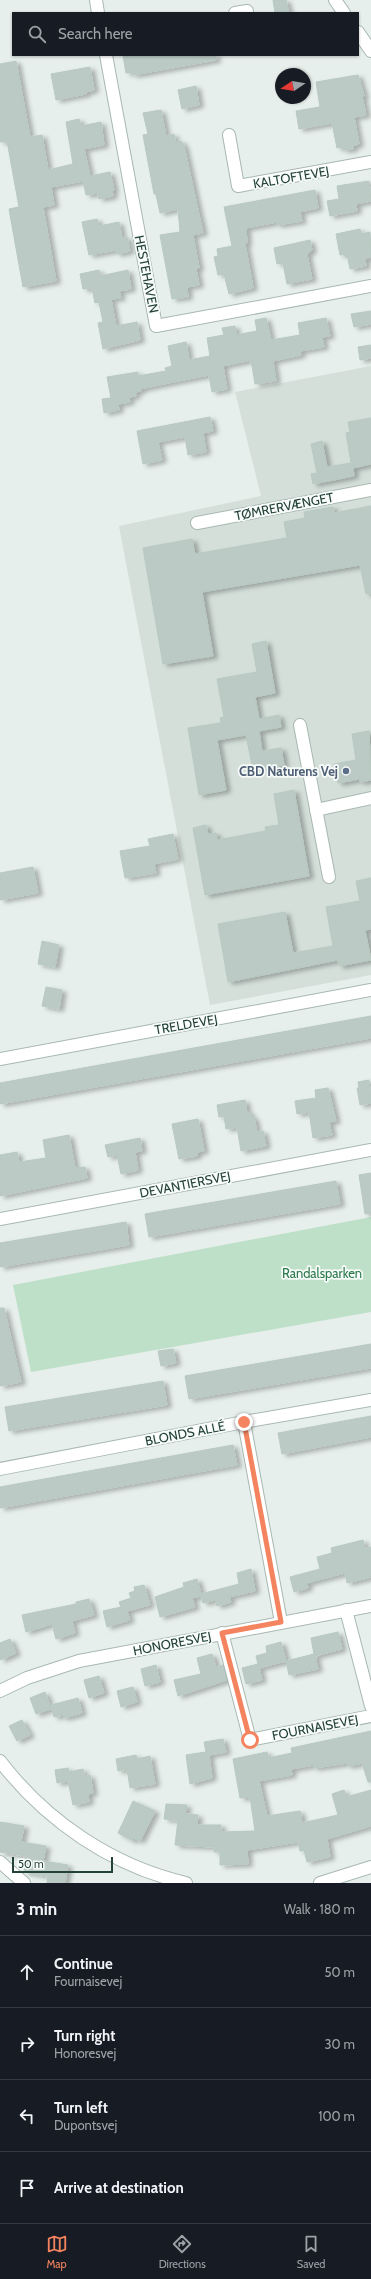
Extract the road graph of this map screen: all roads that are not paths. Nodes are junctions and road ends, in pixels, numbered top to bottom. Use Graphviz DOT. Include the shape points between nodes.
graph roads {
  1 [pos="96,0"];
  2 [pos="335,0"];
  3 [pos="98,12"];
  4 [pos="343,12"];
  5 [pos="359,33"];
  6 [pos="371,51"];
  7 [pos="106,56"];
  8 [pos="229,135"];
  9 [pos="371,162"];
  10 [pos="371,286"];
  11 [pos="371,490"];
  12 [pos="197,522"];
  13 [pos="300,725"];
  14 [pos="371,798"];
  15 [pos="316,810"];
  16 [pos="329,877"];
  17 [pos="371,990"];
  18 [pos="0,1058"];
  19 [pos="371,1150"];
  20 [pos="0,1219"];
  21 [pos="371,1400"];
  22 [pos="244,1422"];
  23 [pos="0,1469"];
  24 [pos="371,1606"];
  25 [pos="346,1610"];
  26 [pos="281,1622"];
  27 [pos="222,1633"];
  28 [pos="0,1691"];
  29 [pos="371,1706"];
  30 [pos="371,1716"];
  31 [pos="1,1764"];
  32 [pos="0,1862"];
  33 [pos="371,1867"];
  34 [pos="24,1883"];
  35 [pos="186,1883"];
  36 [pos="320,1883"];
  1 -- 3 [label="street"];
  2 -- 4 [label="street"];
  5 -- 6 [label="street"];
  7 -- 10 [label="street, HESTEHAVEN" via="156,326"];
  8 -- 9 [label="street, KALTOFTEVEJ" via="238,186"];
  11 -- 12 [label="street, TØMRERVÆNGET"];
  13 -- 15 [label="street"];
  14 -- 15 [label="street"];
  15 -- 16 [label="street"];
  17 -- 18 [label="street, TRELDEVEJ"];
  19 -- 20 [label="street, DEVANTIERSVEJ"];
  21 -- 22 [label="street, BLONDS ALLÉ"];
  22 -- 23 [label="street, BLONDS ALLÉ"];
  22 -- 26 [label="street"];
  24 -- 25 [label="street, HONORESVEJ"];
  25 -- 26 [label="street, HONORESVEJ"];
  25 -- 29 [label="street, FOURNAISEVEJ"];
  26 -- 27 [label="street, HONORESVEJ"];
  27 -- 28 [label="street, HONORESVEJ" via="79,1661 27,1678"];
  27 -- 30 [label="street, FOURNAISEVEJ" via="250,1740"];
  31 -- 35 [label="street" via="50,1814 88,1843 139,1868"];
  32 -- 34 [label="street"];
  33 -- 36 [label="street"];
}
